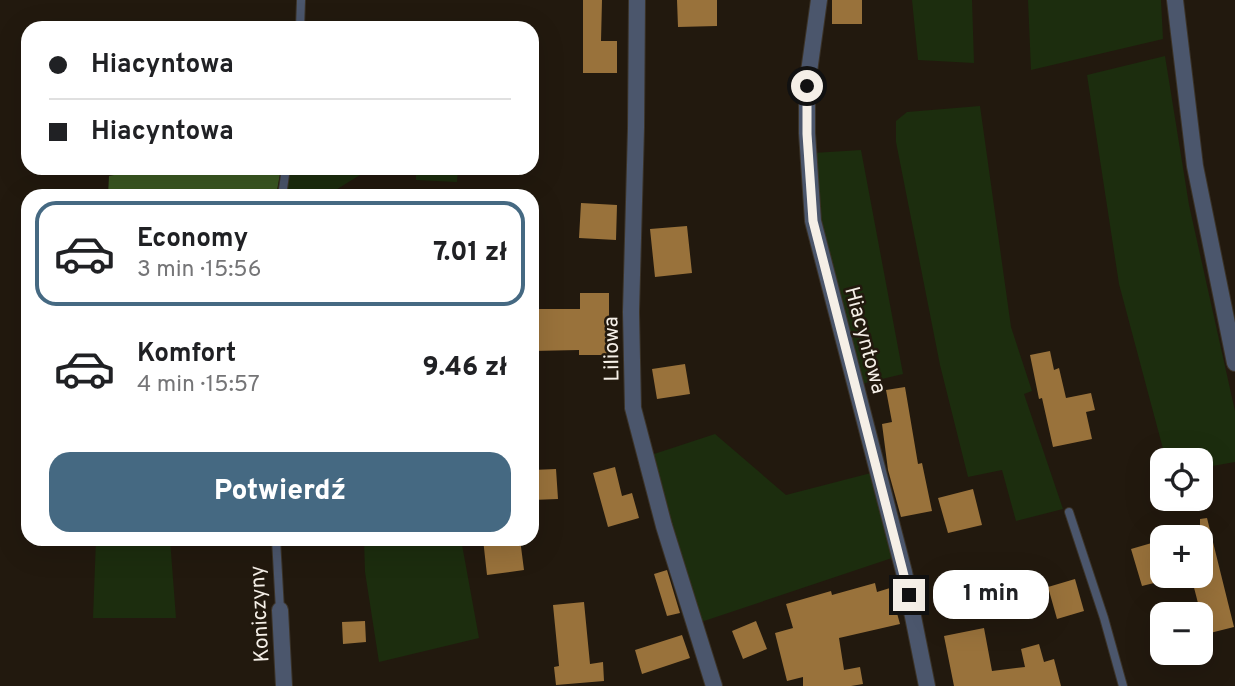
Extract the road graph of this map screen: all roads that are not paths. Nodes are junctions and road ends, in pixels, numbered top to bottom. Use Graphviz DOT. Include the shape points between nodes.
graph roads {
  1 [pos="301,0"];
  2 [pos="637,0"];
  3 [pos="819,0"];
  4 [pos="1175,0"];
  5 [pos="300,21"];
  6 [pos="1235,363"];
  7 [pos="1069,512"];
  8 [pos="276,546"];
  9 [pos="280,610"];
  10 [pos="284,686"];
  11 [pos="714,686"];
  12 [pos="928,686"];
  13 [pos="1123,686"];
  1 -- 5 [label="lane"];
  2 -- 11 [label="street, Liliowa" via="633,408"];
  3 -- 12 [label="street, Hiacyntowa" via="807,86 813,221 904,572"];
  4 -- 6 [label="street" via="1195,166"];
  7 -- 13 [label="lane"];
  8 -- 9 [label="lane, Koniczyny"];
  9 -- 10 [label="street, Koniczyny"];
}
